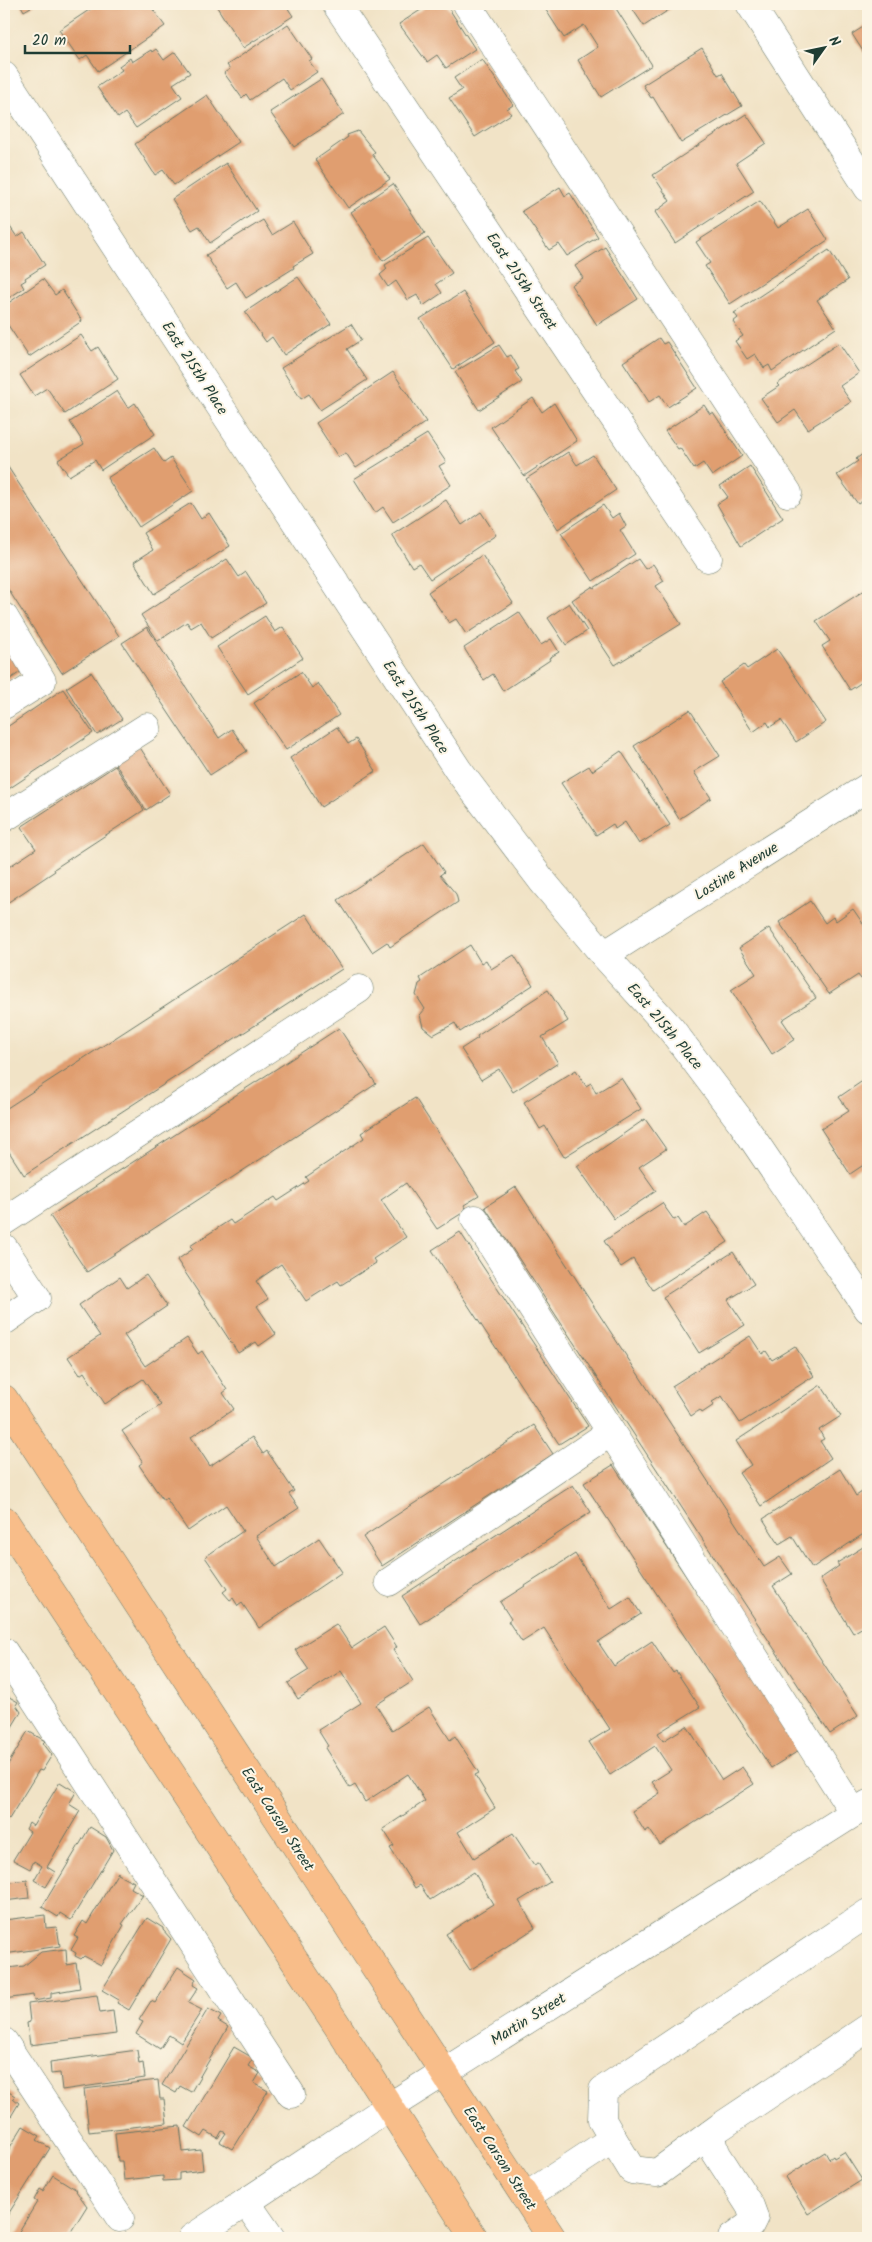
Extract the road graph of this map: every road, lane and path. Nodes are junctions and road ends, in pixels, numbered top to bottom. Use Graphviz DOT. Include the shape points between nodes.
graph roads {
  1 [pos="336,4"];
  2 [pos="467,4"];
  3 [pos="750,4"];
  4 [pos="4,76"];
  5 [pos="868,188"];
  6 [pos="788,493"];
  7 [pos="708,558"];
  8 [pos="4,618"];
  9 [pos="4,705"];
  10 [pos="147,727"];
  11 [pos="868,787"];
  12 [pos="4,818"];
  13 [pos="604,955"];
  14 [pos="359,989"];
  15 [pos="475,1219"];
  16 [pos="4,1221"];
  17 [pos="4,1248"];
  18 [pos="865,1296"];
  19 [pos="4,1321"];
  20 [pos="4,1400"];
  21 [pos="611,1432"];
  22 [pos="4,1520"];
  23 [pos="389,1582"];
  24 [pos="4,1652"];
  25 [pos="861,1808"];
  26 [pos="868,1913"];
  27 [pos="868,2028"];
  28 [pos="4,2042"];
  29 [pos="445,2072"];
  30 [pos="291,2094"];
  31 [pos="389,2107"];
  32 [pos="711,2134"];
  33 [pos="613,2139"];
  34 [pos="525,2197"];
  35 [pos="246,2202"];
  36 [pos="120,2218"];
  37 [pos="192,2238"];
  38 [pos="271,2238"];
  39 [pos="474,2238"];
  40 [pos="552,2238"];
  41 [pos="732,2238"];
  1 -- 7 [label="street, East 215th Street"];
  2 -- 6 [label="street"];
  3 -- 5 [label="street"];
  4 -- 13 [label="street, East 215th Place" via="458,770 543,882"];
  8 -- 9 [label="street" via="42,681"];
  10 -- 12 [label="street"];
  11 -- 13 [label="street, Lostine Avenue"];
  13 -- 18 [label="street, East 215th Place" via="671,1029"];
  14 -- 16 [label="street"];
  15 -- 21 [label="street"];
  17 -- 19 [label="street" via="37,1298"];
  20 -- 29 [label="main road, East Carson Street"];
  21 -- 23 [label="street"];
  21 -- 25 [label="street"];
  22 -- 31 [label="main road"];
  24 -- 30 [label="street"];
  25 -- 29 [label="street, Martin Street"];
  26 -- 33 [label="street" via="603,2090 602,2120"];
  27 -- 32 [label="street"];
  28 -- 36 [label="street"];
  29 -- 31 [label="street, Martin Street"];
  29 -- 34 [label="main road, East Carson Street"];
  31 -- 35 [label="street, Martin Street"];
  31 -- 39 [label="main road"];
  32 -- 33 [label="street" via="657,2173 632,2170"];
  32 -- 41 [label="street" via="716,2152 754,2217 750,2225"];
  33 -- 34 [label="street"];
  34 -- 40 [label="main road, East Carson Street"];
  35 -- 37 [label="street, Martin Street"];
  35 -- 38 [label="street"];
}
